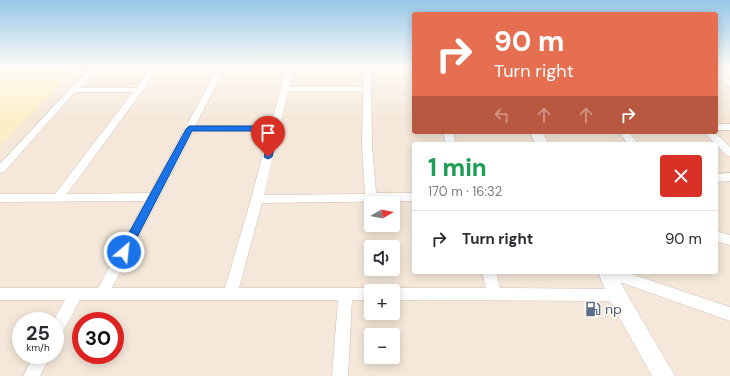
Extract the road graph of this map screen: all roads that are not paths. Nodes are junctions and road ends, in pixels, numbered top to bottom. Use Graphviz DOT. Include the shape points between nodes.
graph roads {
  1 [pos="78,85"];
  2 [pos="143,85"];
  3 [pos="213,85"];
  4 [pos="287,85"];
  5 [pos="367,85"];
  6 [pos="286,89"];
  7 [pos="367,89"];
  8 [pos="73,90"];
  9 [pos="139,90"];
  10 [pos="718,127"];
  11 [pos="730,127"];
  12 [pos="276,128"];
  13 [pos="189,129"];
  14 [pos="711,134"];
  15 [pos="730,153"];
  16 [pos="0,170"];
  17 [pos="730,177"];
  18 [pos="718,178"];
  19 [pos="364,196"];
  20 [pos="371,196"];
  21 [pos="153,197"];
  22 [pos="400,197"];
  23 [pos="412,197"];
  24 [pos="0,198"];
  25 [pos="58,198"];
  26 [pos="257,199"];
  27 [pos="718,237"];
  28 [pos="730,240"];
  29 [pos="490,274"];
  30 [pos="609,274"];
  31 [pos="614,274"];
  32 [pos="0,294"];
  33 [pos="76,294"];
  34 [pos="102,294"];
  35 [pos="230,294"];
  36 [pos="345,294"];
  37 [pos="364,294"];
  38 [pos="400,294"];
  39 [pos="495,295"];
  40 [pos="617,295"];
  41 [pos="730,314"];
  42 [pos="64,316"];
  43 [pos="38,364"];
  44 [pos="31,376"];
  45 [pos="340,376"];
  46 [pos="664,376"];
  1 -- 8 [label="street"];
  2 -- 9 [label="street"];
  3 -- 13 [label="street"];
  4 -- 6 [label="street"];
  5 -- 7 [label="street"];
  6 -- 7 [label="street"];
  6 -- 12 [label="street"];
  7 -- 20 [label="street" via="367,145"];
  8 -- 9 [label="street"];
  8 -- 16 [label="street"];
  9 -- 25 [label="street"];
  10 -- 11 [label="street"];
  12 -- 13 [label="street"];
  12 -- 26 [label="street"];
  13 -- 21 [label="street"];
  14 -- 15 [label="street"];
  17 -- 18 [label="street"];
  19 -- 26 [label="street"];
  21 -- 25 [label="street"];
  21 -- 34 [label="street"];
  22 -- 23 [label="street"];
  24 -- 25 [label="street"];
  26 -- 35 [label="street"];
  27 -- 28 [label="street"];
  29 -- 39 [label="street"];
  30 -- 40 [label="street"];
  31 -- 41 [label="street"];
  32 -- 33 [label="street"];
  33 -- 34 [label="street"];
  33 -- 42 [label="street"];
  34 -- 35 [label="street"];
  35 -- 36 [label="street"];
  36 -- 37 [label="street"];
  36 -- 45 [label="street"];
  38 -- 39 [label="street"];
  39 -- 40 [label="street"];
  40 -- 46 [label="street"];
  43 -- 44 [label="street"];
}
